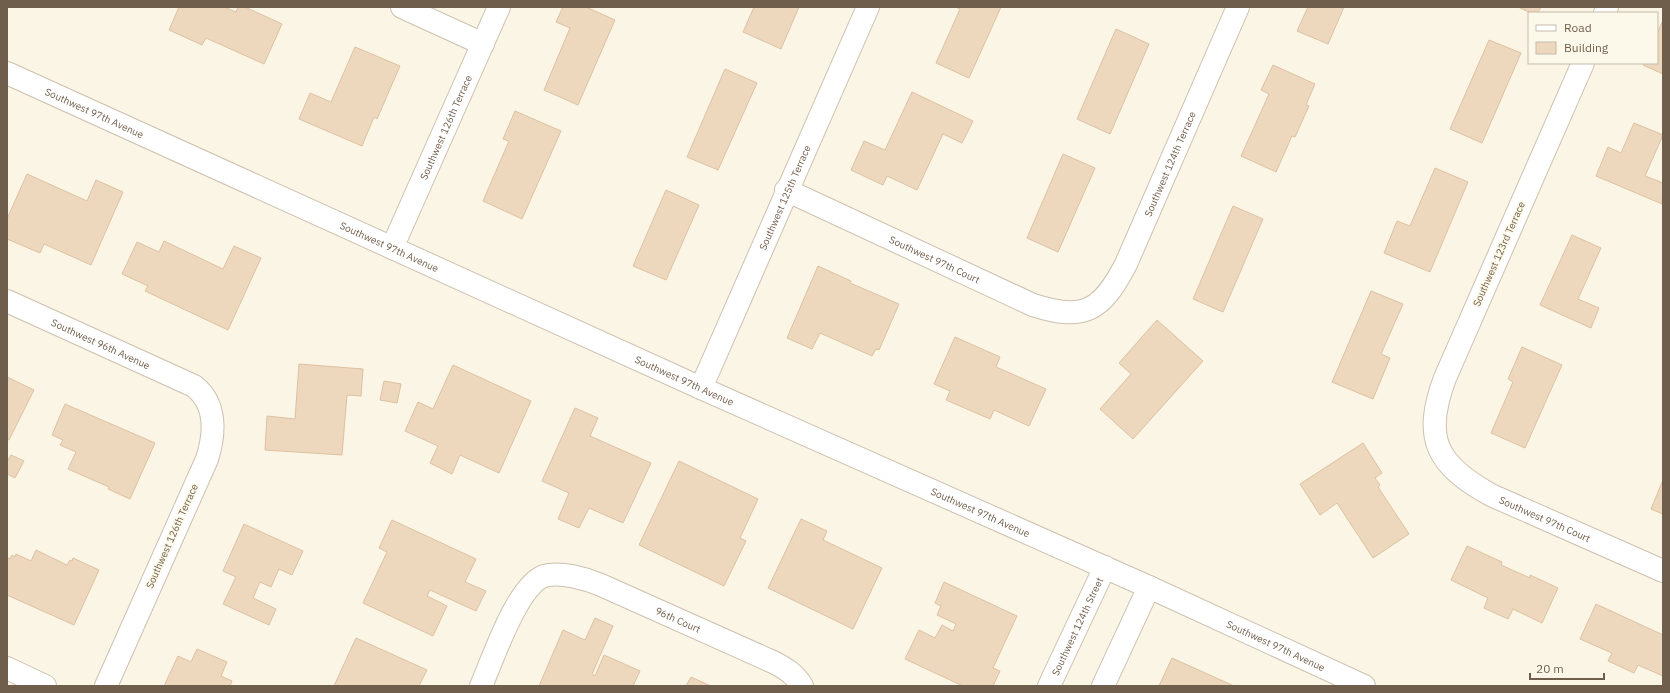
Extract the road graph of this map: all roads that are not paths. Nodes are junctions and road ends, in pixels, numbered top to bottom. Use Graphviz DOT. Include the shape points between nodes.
graph roads {
  1 [pos="402,7"];
  2 [pos="499,7"];
  3 [pos="868,7"];
  4 [pos="1238,7"];
  5 [pos="483,44"];
  6 [pos="1583,64"];
  7 [pos="7,74"];
  8 [pos="786,190"];
  9 [pos="392,248"];
  10 [pos="7,301"];
  11 [pos="1086,310"];
  12 [pos="194,386"];
  13 [pos="701,388"];
  14 [pos="1440,450"];
  15 [pos="1105,567"];
  16 [pos="1663,571"];
  17 [pos="1149,587"];
  18 [pos="7,668"];
  19 [pos="45,686"];
  20 [pos="106,686"];
  21 [pos="481,686"];
  22 [pos="802,686"];
  23 [pos="1049,686"];
  24 [pos="1103,686"];
  25 [pos="1364,686"];
  1 -- 5 [label="street"];
  2 -- 5 [label="street, Southwest 126th Terrace"];
  3 -- 8 [label="street, Southwest 125th Terrace"];
  4 -- 11 [label="street, Southwest 124th Terrace" via="1126,264 1110,292 1094,307"];
  5 -- 9 [label="street, Southwest 126th Terrace"];
  6 -- 14 [label="street, Southwest 123rd Terrace" via="1439,393 1434,421"];
  7 -- 9 [label="street, Southwest 97th Avenue"];
  8 -- 11 [label="street, Southwest 97th Court" via="1033,305 1060,312"];
  8 -- 13 [label="street, Southwest 125th Terrace"];
  9 -- 13 [label="street, Southwest 97th Avenue"];
  10 -- 12 [label="street, Southwest 96th Avenue"];
  12 -- 20 [label="street, Southwest 126th Terrace" via="207,400 211,410 213,431 210,450"];
  13 -- 15 [label="street, Southwest 97th Avenue"];
  14 -- 16 [label="street, Southwest 97th Court" via="1458,474 1491,495"];
  15 -- 17 [label="street, Southwest 97th Avenue"];
  15 -- 23 [label="street, Southwest 124th Street"];
  17 -- 24 [label="street"];
  17 -- 25 [label="street, Southwest 97th Avenue"];
  18 -- 19 [label="street"];
  21 -- 22 [label="street, 96th Court" via="517,605 527,590 545,576 557,575 573,576 601,585 773,662 788,670"];
}
